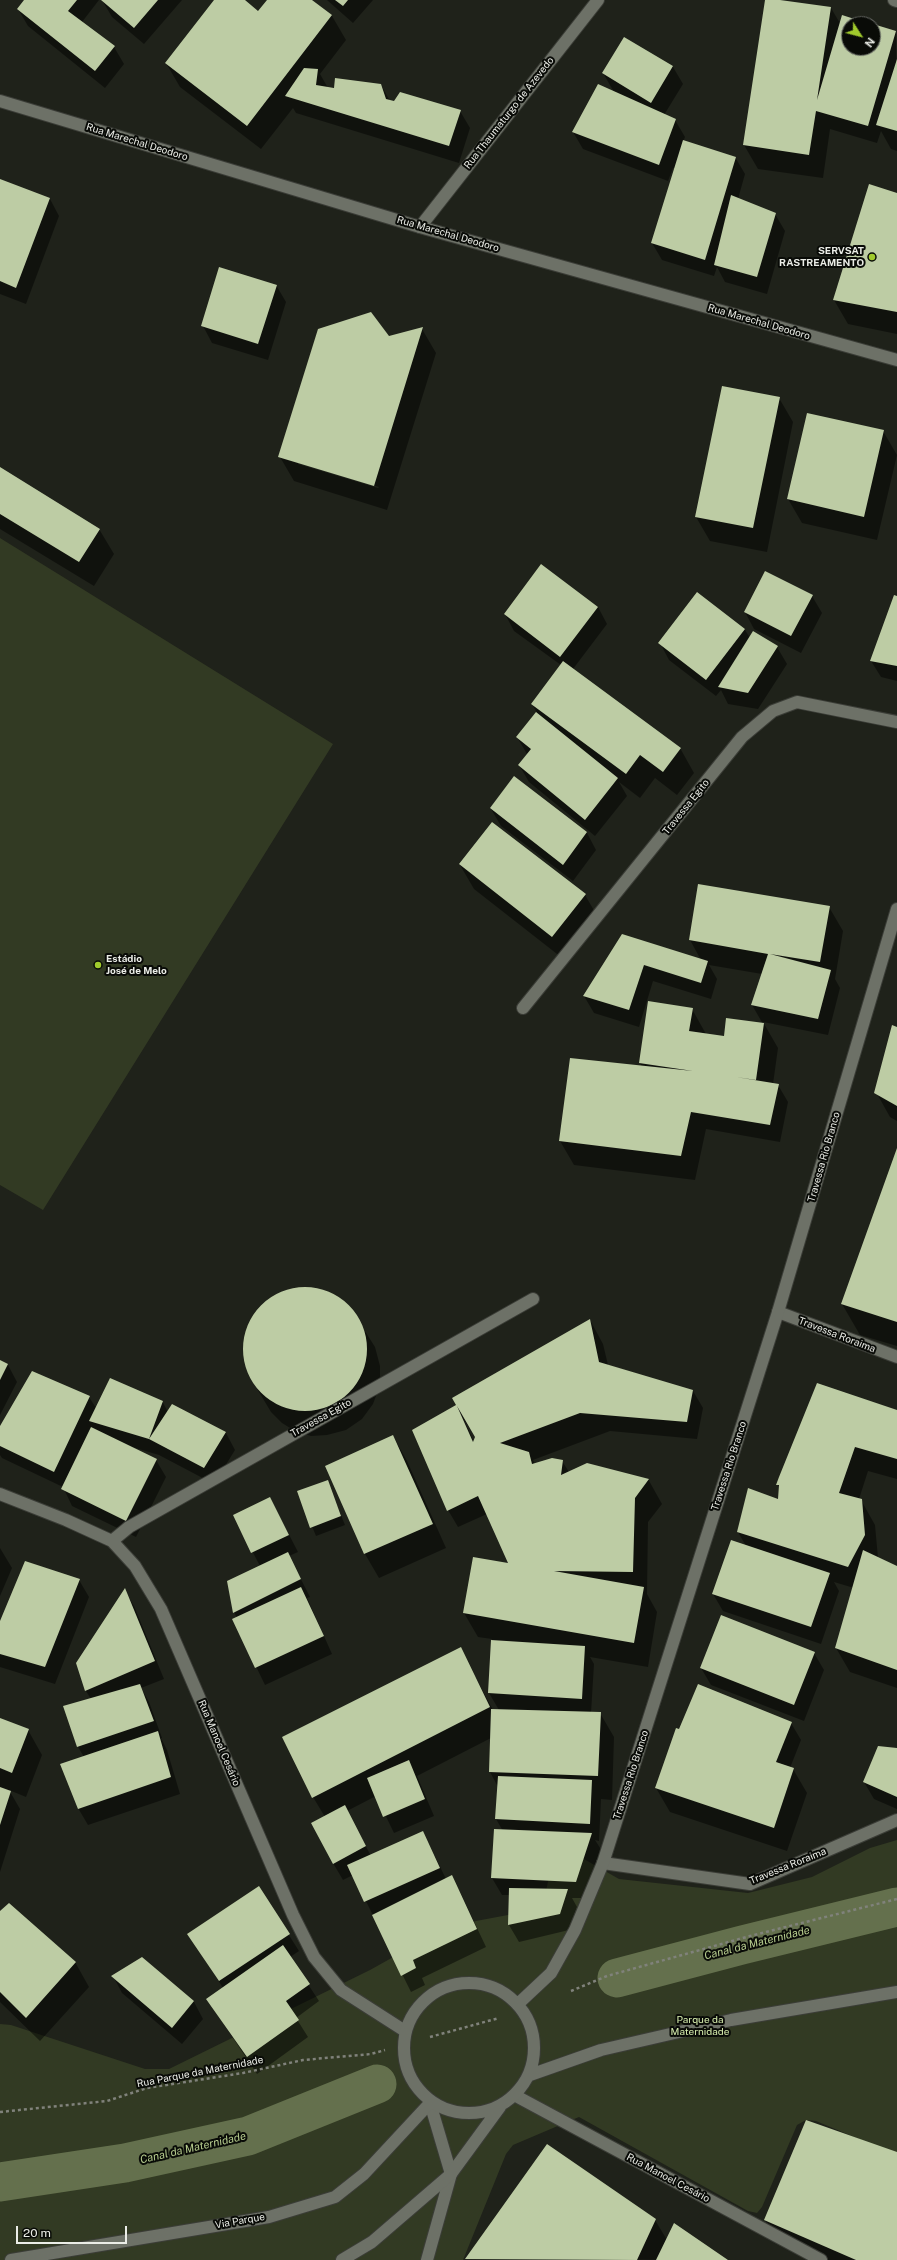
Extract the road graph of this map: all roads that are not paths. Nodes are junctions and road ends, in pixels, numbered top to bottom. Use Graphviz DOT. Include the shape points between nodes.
graph roads {
  1 [pos="598,0"];
  2 [pos="0,101"];
  3 [pos="420,227"];
  4 [pos="897,360"];
  5 [pos="897,722"];
  6 [pos="897,909"];
  7 [pos="523,1008"];
  8 [pos="533,1299"];
  9 [pos="778,1312"];
  10 [pos="897,1357"];
  11 [pos="0,1494"];
  12 [pos="112,1542"];
  13 [pos="897,1820"];
  14 [pos="603,1863"];
  15 [pos="897,1992"];
  16 [pos="521,2007"];
  17 [pos="405,2031"];
  18 [pos="530,2075"];
  19 [pos="516,2096"];
  20 [pos="430,2103"];
  21 [pos="500,2107"];
  22 [pos="451,2174"];
  23 [pos="11,2260"];
  24 [pos="342,2260"];
  25 [pos="427,2260"];
  26 [pos="821,2260"];
  1 -- 3 [label="street, Rua Thaumaturgo de Azevedo"];
  2 -- 3 [label="street, Rua Marechal Deodoro"];
  3 -- 4 [label="street, Rua Marechal Deodoro"];
  5 -- 7 [label="street, Travessa Egito" via="797,702 773,712 742,737"];
  6 -- 9 [label="street, Travessa Rio Branco"];
  8 -- 12 [label="street, Travessa Egito" via="129,1527"];
  9 -- 10 [label="street, Travessa Roraima"];
  9 -- 14 [label="street, Travessa Rio Branco"];
  11 -- 12 [label="street, Rua Manoel Cesário" via="66,1520"];
  12 -- 17 [label="street, Rua Manoel Cesário" via="135,1566 161,1609 293,1915 314,1957 341,1990"];
  13 -- 14 [label="street, Travessa Roraima" via="750,1884"];
  14 -- 16 [label="street, Travessa Rio Branco" via="575,1930 551,1973"];
  15 -- 18 [label="street" via="723,2022 601,2050"];
  16 -- 17 [label="street" via="489,1984 454,1983 423,2000"];
  16 -- 18 [label="street" via="535,2037"];
  17 -- 20 [label="street" via="403,2044 410,2079"];
  18 -- 19 [label="street"];
  19 -- 21 [label="street"];
  19 -- 26 [label="street, Rua Manoel Cesário"];
  20 -- 21 [label="street" via="464,2114"];
  20 -- 22 [label="street"];
  20 -- 23 [label="street, Via Parque" via="364,2174 335,2197 269,2217"];
  21 -- 22 [label="street"];
  22 -- 24 [label="street" via="372,2242"];
  22 -- 25 [label="street"];
}
